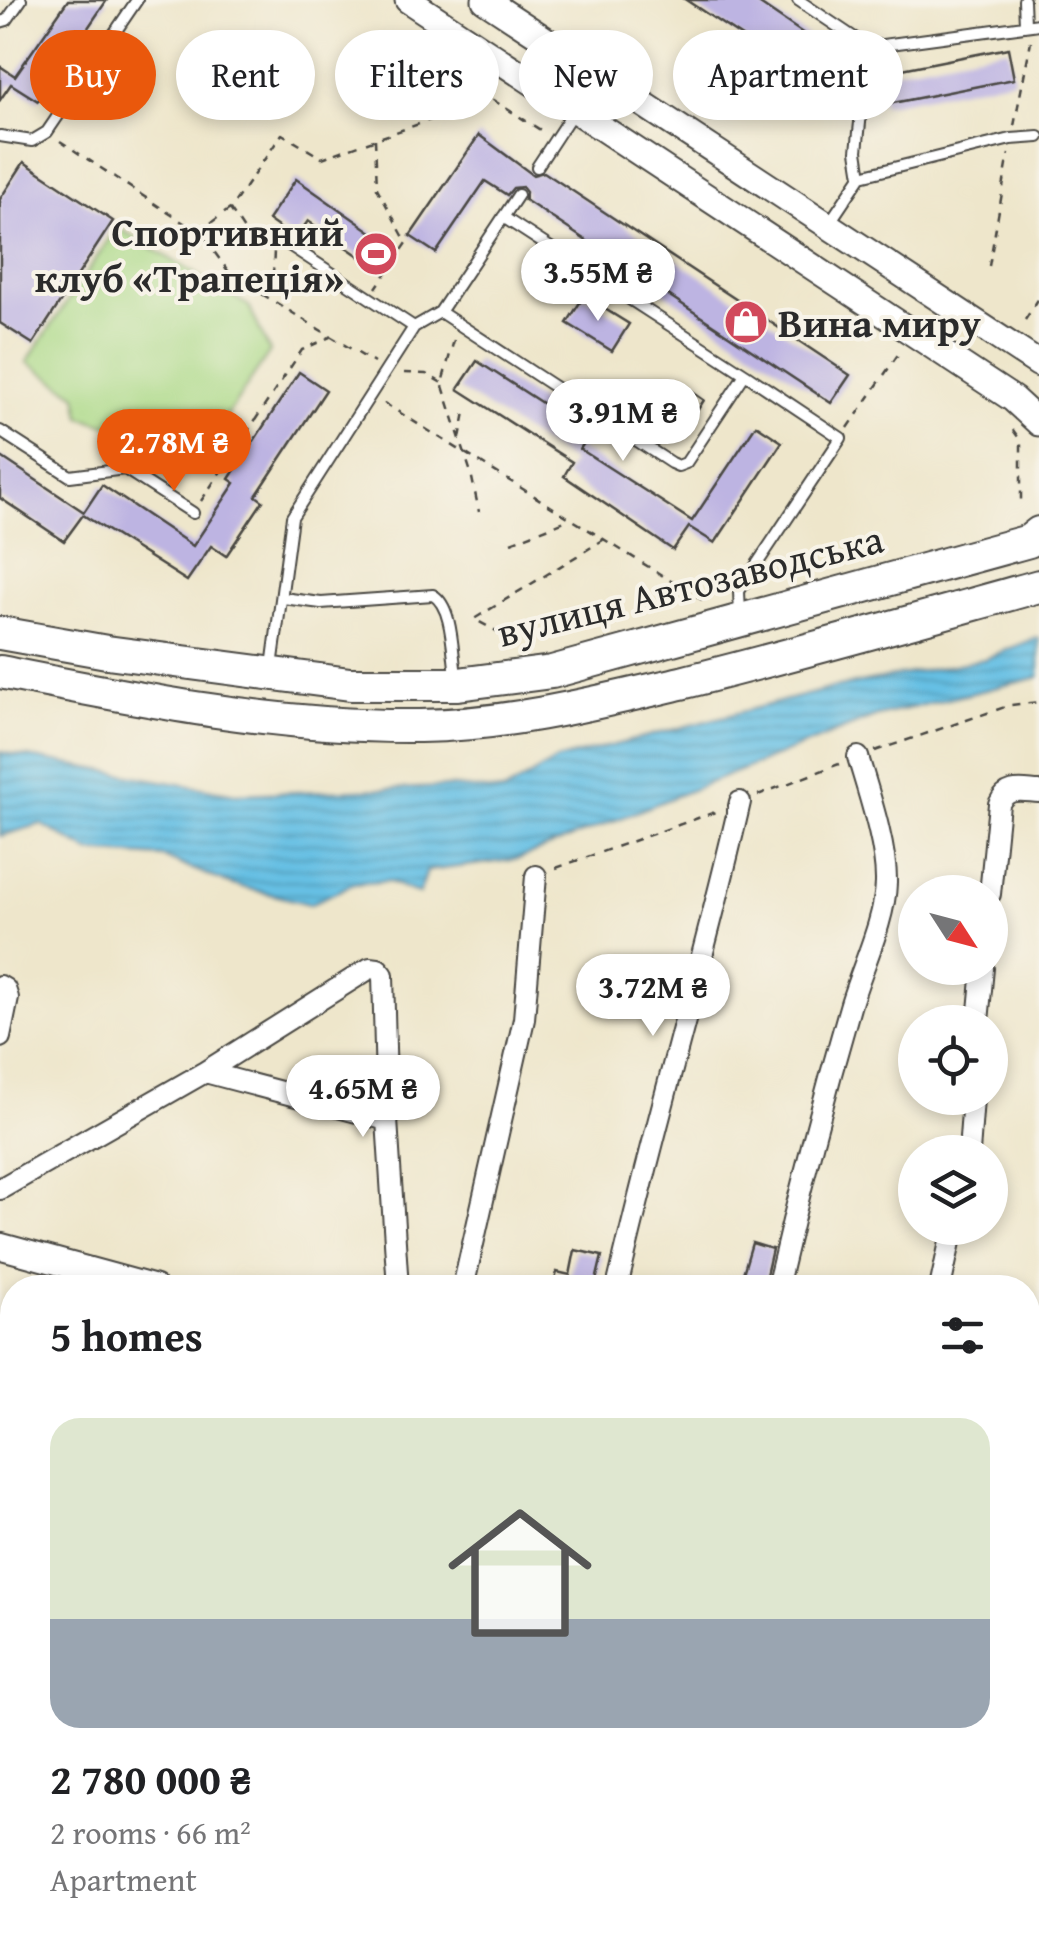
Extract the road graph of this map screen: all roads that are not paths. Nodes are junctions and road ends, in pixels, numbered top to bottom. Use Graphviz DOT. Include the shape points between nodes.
graph roads {
  1 [pos="20,0"];
  2 [pos="137,0"];
  3 [pos="408,0"];
  4 [pos="485,0"];
  5 [pos="798,0"];
  6 [pos="1024,0"];
  7 [pos="0,22"];
  8 [pos="1026,24"];
  9 [pos="1039,24"];
  10 [pos="843,30"];
  11 [pos="903,42"];
  12 [pos="519,72"];
  13 [pos="568,120"];
  14 [pos="593,120"];
  15 [pos="861,120"];
  16 [pos="0,136"];
  17 [pos="1039,137"];
  18 [pos="537,168"];
  19 [pos="861,176"];
  20 [pos="518,195"];
  21 [pos="503,217"];
  22 [pos="828,226"];
  23 [pos="289,244"];
  24 [pos="440,312"];
  25 [pos="414,327"];
  26 [pos="1039,364"];
  27 [pos="744,374"];
  28 [pos="1039,423"];
  29 [pos="0,431"];
  30 [pos="193,513"];
  31 [pos="1039,534"];
  32 [pos="1039,586"];
  33 [pos="283,598"];
  34 [pos="741,622"];
  35 [pos="0,633"];
  36 [pos="107,652"];
  37 [pos="0,672"];
  38 [pos="271,673"];
  39 [pos="458,684"];
  40 [pos="104,692"];
  41 [pos="858,756"];
  42 [pos="1039,792"];
  43 [pos="740,802"];
  44 [pos="992,875"];
  45 [pos="536,876"];
  46 [pos="0,986"];
  47 [pos="0,1037"];
  48 [pos="205,1072"];
  49 [pos="386,1120"];
  50 [pos="0,1189"];
  51 [pos="949,1245"];
  52 [pos="0,1246"];
  53 [pos="90,1275"];
  54 [pos="397,1275"];
  55 [pos="465,1275"];
  56 [pos="620,1275"];
  57 [pos="779,1275"];
  58 [pos="943,1275"];
  1 -- 7 [label="lane"];
  2 -- 16 [label="lane" via="46,132 32,141"];
  3 -- 12 [label="street"];
  4 -- 22 [label="street"];
  5 -- 10 [label="lane"];
  6 -- 8 [label="lane"];
  8 -- 9 [label="lane"];
  8 -- 11 [label="lane"];
  13 -- 18 [label="lane"];
  14 -- 28 [label="street" via="1013,399"];
  15 -- 19 [label="lane"];
  17 -- 19 [label="lane"];
  19 -- 22 [label="lane"];
  20 -- 21 [label="lane"];
  21 -- 24 [label="lane"];
  21 -- 27 [label="lane"];
  22 -- 26 [label="street"];
  23 -- 25 [label="lane"];
  24 -- 25 [label="lane"];
  24 -- 27 [label="lane" via="678,466"];
  25 -- 33 [label="lane" via="292,518"];
  27 -- 34 [label="lane" via="841,438 739,591"];
  29 -- 30 [label="lane" via="70,476 125,469"];
  31 -- 34 [label="main road, вулиця Автозаводська"];
  32 -- 40 [label="main road" via="561,712 402,726 287,720"];
  33 -- 38 [label="lane"];
  33 -- 39 [label="lane" via="322,602 433,594 448,615"];
  34 -- 39 [label="main road, вулиця Автозаводська" via="552,672"];
  35 -- 36 [label="main road, вулиця Автозаводська"];
  36 -- 38 [label="main road, вулиця Автозаводська"];
  36 -- 40 [label="main road"];
  37 -- 40 [label="main road"];
  38 -- 39 [label="main road, вулиця Автозаводська" via="350,684"];
  41 -- 57 [label="street" via="887,880"];
  42 -- 44 [label="street" via="1010,790 1002,796"];
  43 -- 56 [label="street"];
  45 -- 55 [label="street" via="524,1019"];
  46 -- 47 [label="street" via="8,998"];
  48 -- 49 [label="street"];
  48 -- 49 [label="street" via="378,969"];
  48 -- 50 [label="street"];
  49 -- 54 [label="street"];
  51 -- 58 [label="street"];
  52 -- 53 [label="street"];
}
